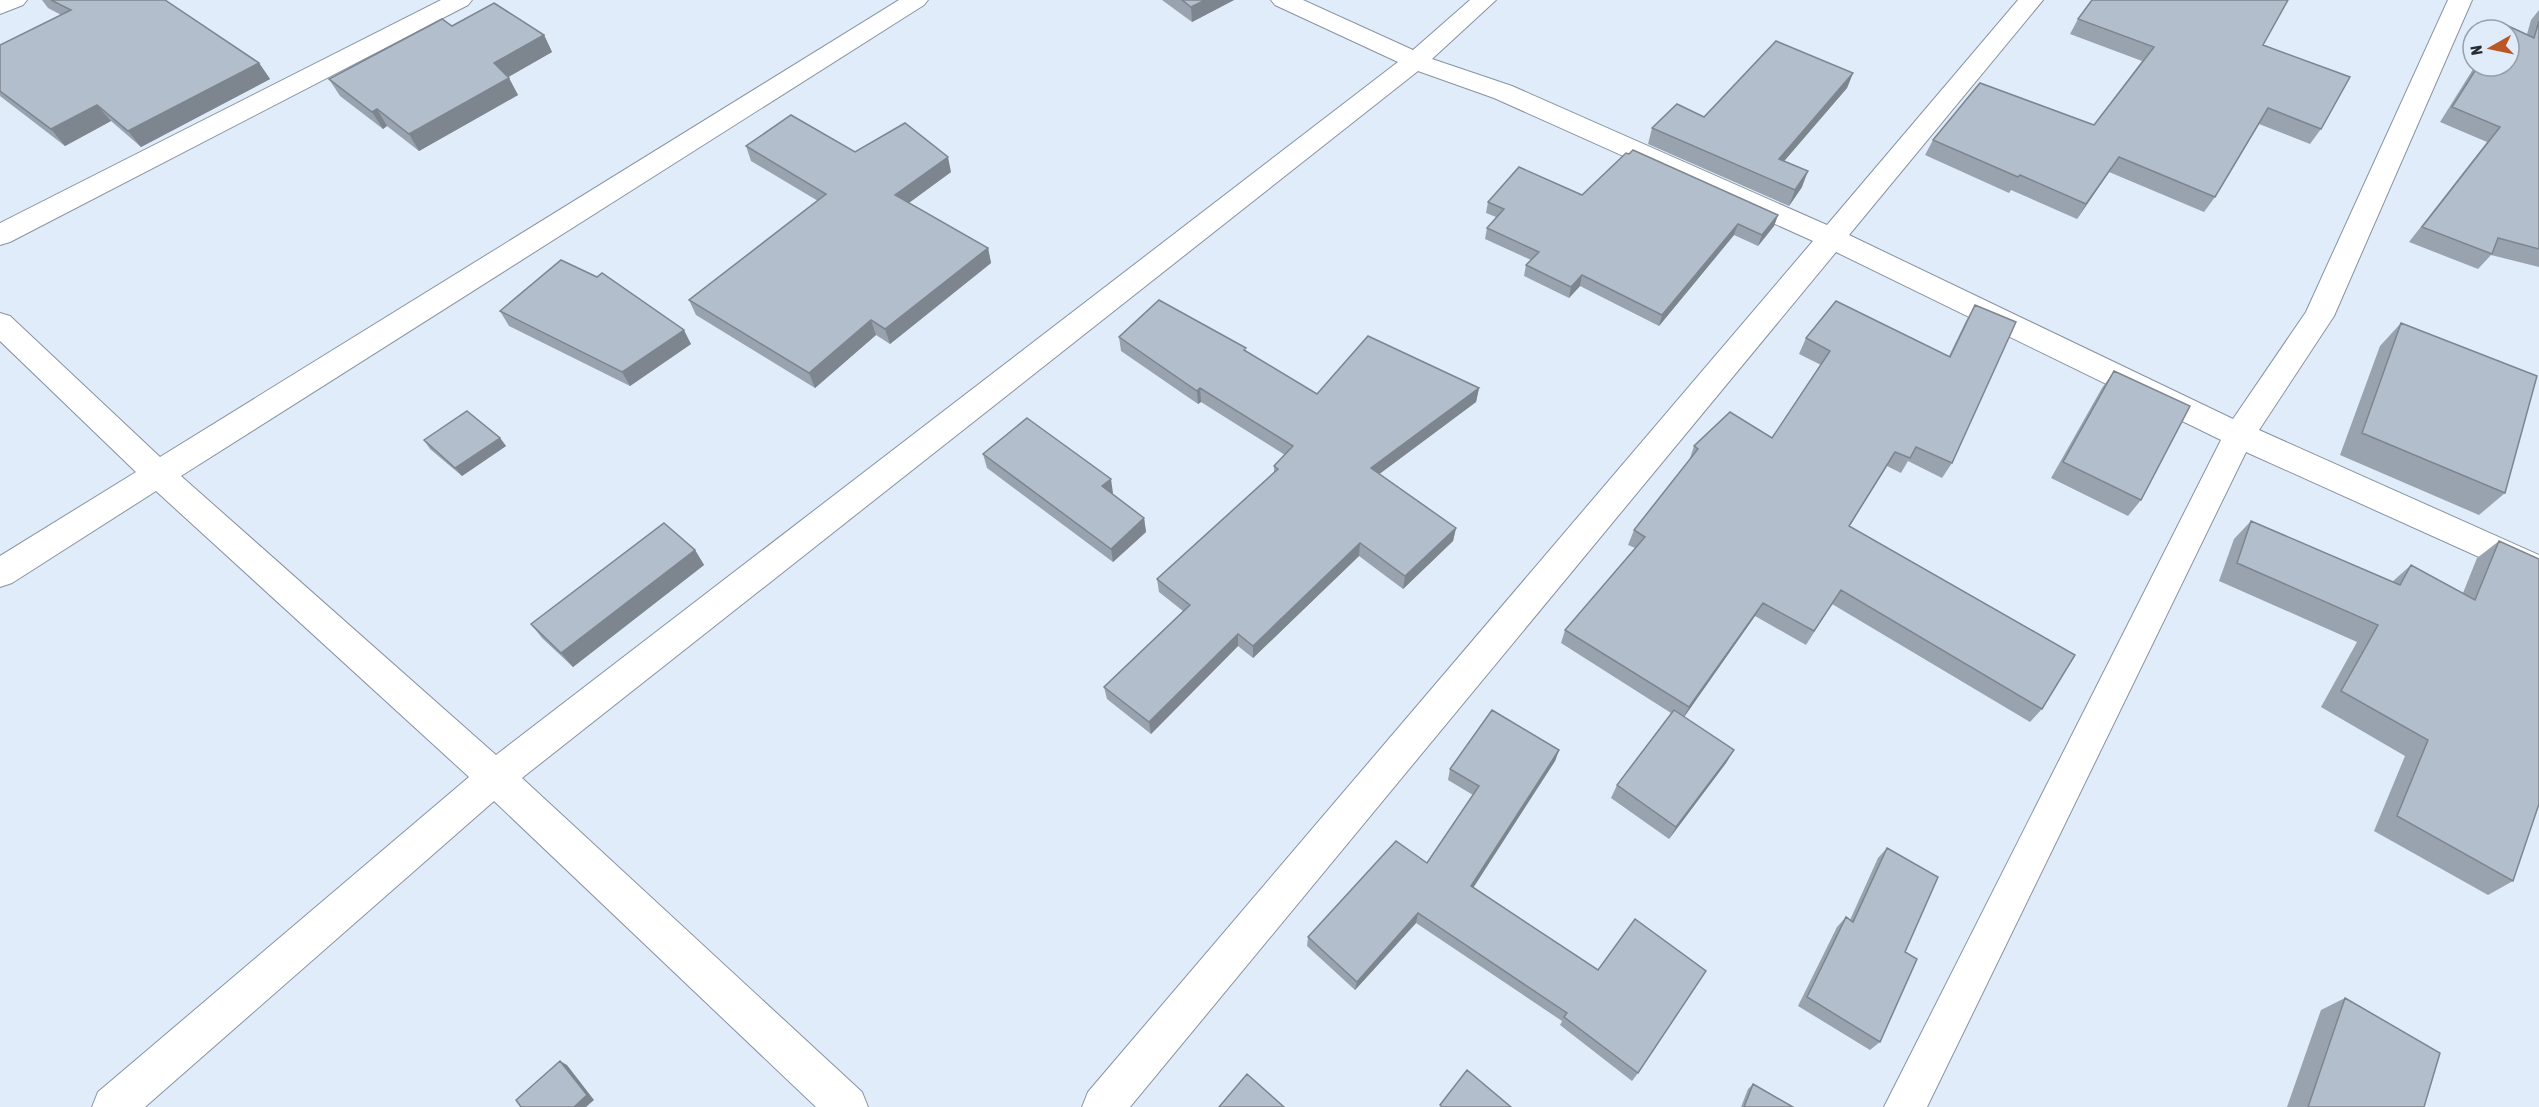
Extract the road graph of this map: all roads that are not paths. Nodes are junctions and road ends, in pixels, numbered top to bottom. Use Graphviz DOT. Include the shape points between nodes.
graph roads {
  1 [pos="15,0"];
  2 [pos="460,0"];
  3 [pos="916,0"];
  4 [pos="1283,0"];
  5 [pos="1484,0"];
  6 [pos="2031,0"];
  7 [pos="2460,0"];
  8 [pos="0,7"];
  9 [pos="1416,60"];
  10 [pos="0,235"];
  11 [pos="1833,239"];
  12 [pos="0,324"];
  13 [pos="2239,435"];
  14 [pos="158,474"];
  15 [pos="2539,570"];
  16 [pos="0,573"];
  17 [pos="495,777"];
  18 [pos="113,1107"];
  19 [pos="847,1107"];
  20 [pos="1103,1107"];
  21 [pos="1905,1107"];
  1 -- 8 [label="street"];
  2 -- 10 [label="street"];
  3 -- 14 [label="street"];
  4 -- 9 [label="street"];
  5 -- 9 [label="street"];
  6 -- 11 [label="street"];
  7 -- 13 [label="street" via="2319,316"];
  9 -- 11 [label="street" via="1503,92"];
  9 -- 17 [label="street"];
  11 -- 13 [label="street"];
  11 -- 20 [label="street"];
  12 -- 14 [label="street"];
  13 -- 15 [label="street"];
  13 -- 21 [label="street"];
  14 -- 16 [label="street"];
  14 -- 17 [label="street"];
  17 -- 18 [label="street"];
  17 -- 19 [label="street"];
}
